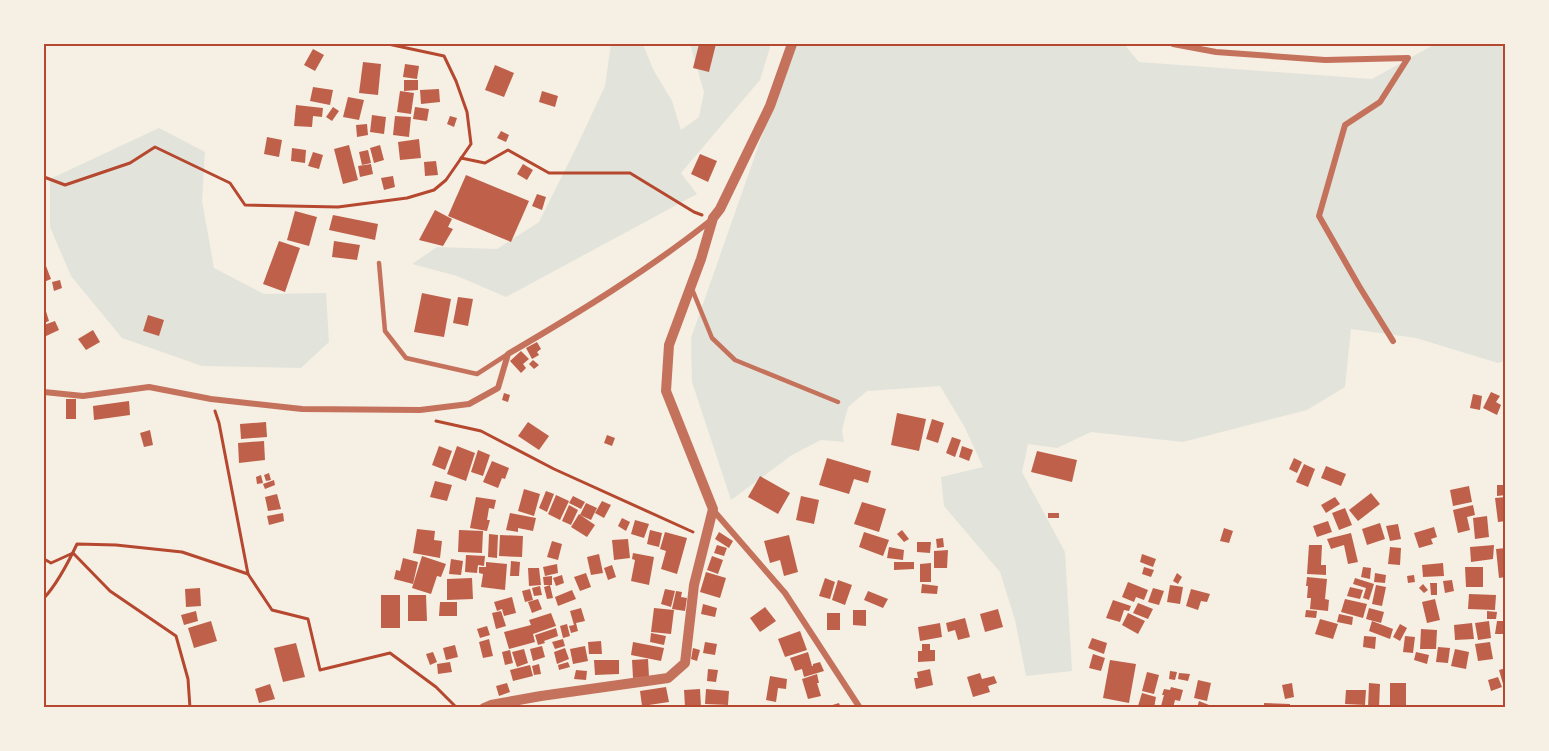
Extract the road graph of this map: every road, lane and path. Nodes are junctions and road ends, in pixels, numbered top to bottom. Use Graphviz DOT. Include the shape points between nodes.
graph roads {
  1 [pos="388,44"];
  2 [pos="792,44"];
  3 [pos="1173,44"];
  4 [pos="461,158"];
  5 [pos="44,177"];
  6 [pos="713,218"];
  7 [pos="379,263"];
  8 [pos="691,286"];
  9 [pos="1393,341"];
  10 [pos="508,354"];
  11 [pos="44,392"];
  12 [pos="211,399"];
  13 [pos="838,402"];
  14 [pos="420,410"];
  15 [pos="712,509"];
  16 [pos="705,538"];
  17 [pos="73,553"];
  18 [pos="44,559"];
  19 [pos="248,574"];
  20 [pos="44,598"];
  21 [pos="499,705"];
  22 [pos="190,708"];
  23 [pos="457,708"];
  24 [pos="484,708"];
  25 [pos="860,708"];
  1 -- 4 [label="path" via="444,56 467,112 471,144"];
  2 -- 6 [label="street" via="771,106"];
  3 -- 9 [label="street" via="1216,52 1325,60 1408,58 1380,102 1345,125 1319,216"];
  4 -- 5 [label="path" via="434,190 338,207 245,204 230,183 155,147 130,164 65,185"];
  4 -- 6 [label="path" via="485,163 508,150 549,173 630,173 694,212"];
  6 -- 8 [label="street"];
  6 -- 10 [label="street" via="598,300"];
  7 -- 10 [label="lane" via="385,331 406,358 477,374"];
  8 -- 13 [label="lane" via="712,338 735,360"];
  8 -- 15 [label="street" via="669,345 666,391"];
  10 -- 14 [label="street" via="498,388 470,404"];
  11 -- 12 [label="street" via="83,396 148,387"];
  12 -- 14 [label="street" via="302,408"];
  12 -- 19 [label="path"];
  14 -- 16 [label="path" via="422,418 481,430 554,469"];
  15 -- 16 [label="street"];
  15 -- 25 [label="street" via="785,592"];
  16 -- 21 [label="street" via="694,585 685,663 668,678"];
  17 -- 18 [label="path" via="51,563"];
  17 -- 19 [label="path" via="77,544 182,552"];
  17 -- 20 [label="path"];
  17 -- 22 [label="path" via="110,591 176,636 188,680"];
  19 -- 23 [label="path" via="272,610 308,619 320,670 390,653"];
  21 -- 24 [label="street"];
}
